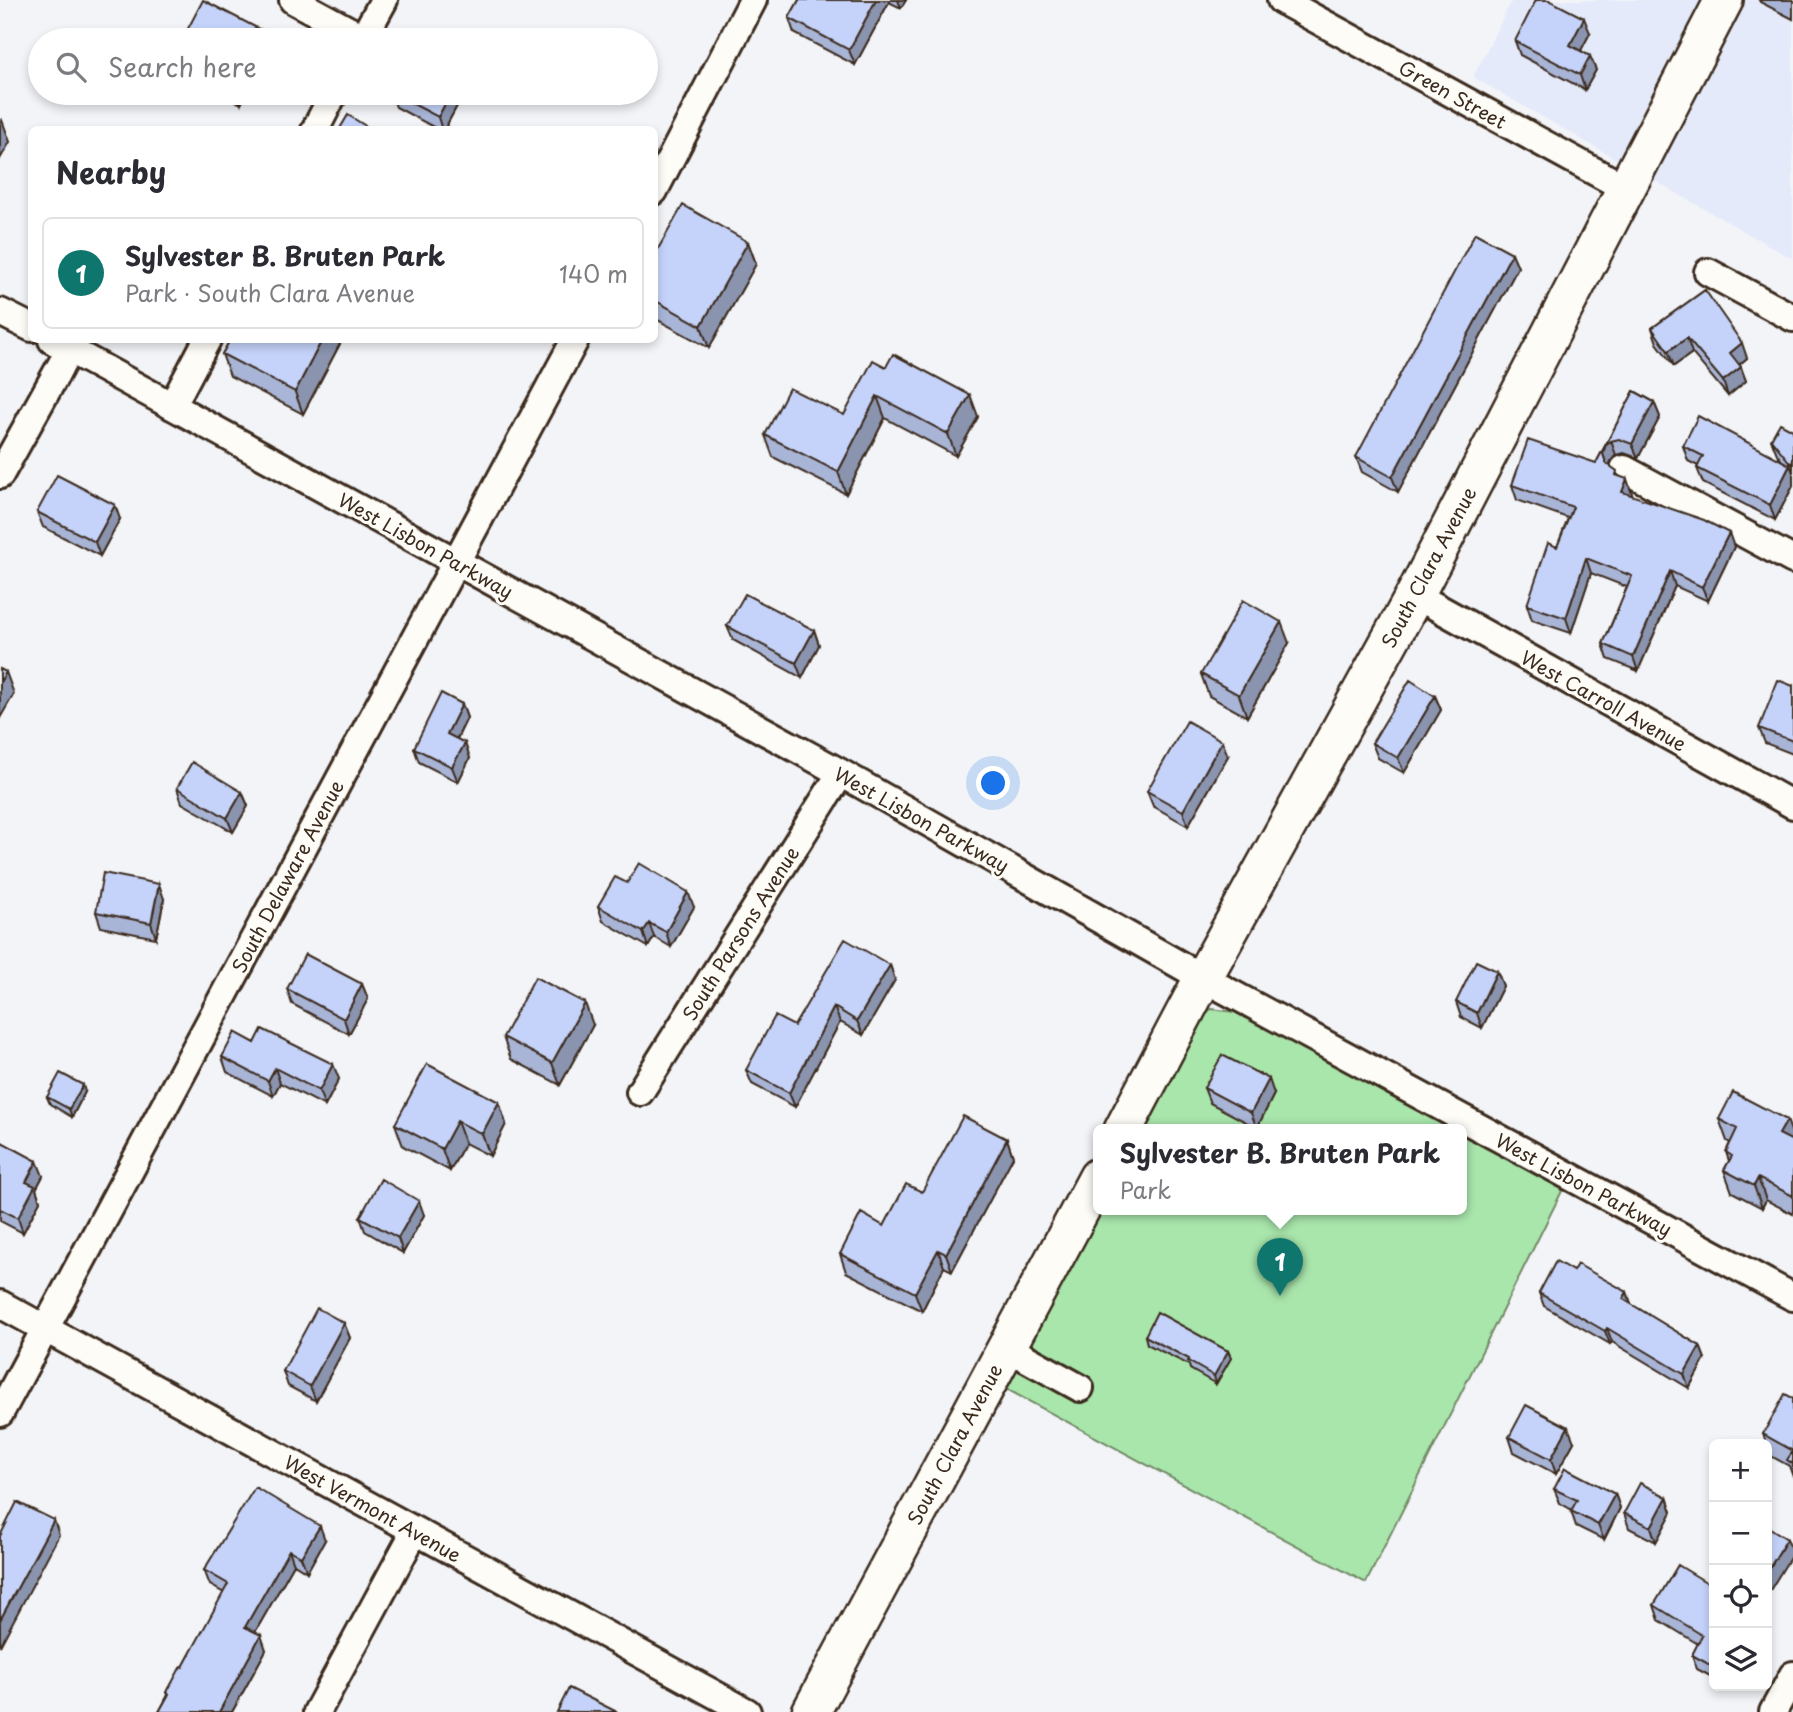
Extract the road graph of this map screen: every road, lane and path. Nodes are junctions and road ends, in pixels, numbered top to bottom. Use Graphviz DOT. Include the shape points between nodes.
graph roads {
  1 [pos="293,0"];
  2 [pos="384,0"];
  3 [pos="753,0"];
  4 [pos="1281,0"];
  5 [pos="1724,0"];
  6 [pos="343,28"];
  7 [pos="368,28"];
  8 [pos="328,105"];
  9 [pos="317,126"];
  10 [pos="658,183"];
  11 [pos="1625,188"];
  12 [pos="1708,272"];
  13 [pos="0,312"];
  14 [pos="1793,318"];
  15 [pos="28,326"];
  16 [pos="204,343"];
  17 [pos="573,343"];
  18 [pos="61,344"];
  19 [pos="172,405"];
  20 [pos="1624,469"];
  21 [pos="0,475"];
  22 [pos="1793,560"];
  23 [pos="456,561"];
  24 [pos="1415,595"];
  25 [pos="841,773"];
  26 [pos="1793,805"];
  27 [pos="1203,978"];
  28 [pos="640,1092"];
  29 [pos="1126,1124"];
  30 [pos="1093,1186"];
  31 [pos="1793,1297"];
  32 [pos="0,1304"];
  33 [pos="45,1328"];
  34 [pos="1006,1348"];
  35 [pos="1080,1388"];
  36 [pos="0,1413"];
  37 [pos="415,1531"];
  38 [pos="1793,1675"];
  39 [pos="317,1712"];
  40 [pos="747,1712"];
  41 [pos="811,1712"];
  42 [pos="1773,1712"];
  1 -- 6 [label="street"];
  2 -- 7 [label="street"];
  3 -- 10 [label="street"];
  4 -- 11 [label="street, Green Street"];
  5 -- 11 [label="street, South Clara Avenue"];
  8 -- 9 [label="street"];
  11 -- 24 [label="street, South Clara Avenue"];
  12 -- 14 [label="street"];
  13 -- 15 [label="street"];
  16 -- 19 [label="street"];
  17 -- 23 [label="street, South Delaware Avenue"];
  18 -- 19 [label="street, West Lisbon Parkway"];
  18 -- 21 [label="street"];
  19 -- 23 [label="street, West Lisbon Parkway"];
  20 -- 22 [label="street"];
  23 -- 25 [label="street, West Lisbon Parkway"];
  23 -- 33 [label="street, South Delaware Avenue"];
  24 -- 26 [label="street, West Carroll Avenue"];
  24 -- 27 [label="street, South Clara Avenue"];
  25 -- 27 [label="street, West Lisbon Parkway"];
  25 -- 28 [label="street, South Parsons Avenue"];
  27 -- 29 [label="street, South Clara Avenue"];
  27 -- 31 [label="street, West Lisbon Parkway"];
  30 -- 34 [label="street, South Clara Avenue"];
  32 -- 33 [label="street, West Vermont Avenue"];
  33 -- 36 [label="street, South Delaware Avenue"];
  33 -- 37 [label="street, West Vermont Avenue"];
  34 -- 35 [label="street"];
  34 -- 41 [label="street, South Clara Avenue"];
  37 -- 39 [label="street"];
  37 -- 40 [label="street, West Vermont Avenue"];
  38 -- 42 [label="street"];
}
